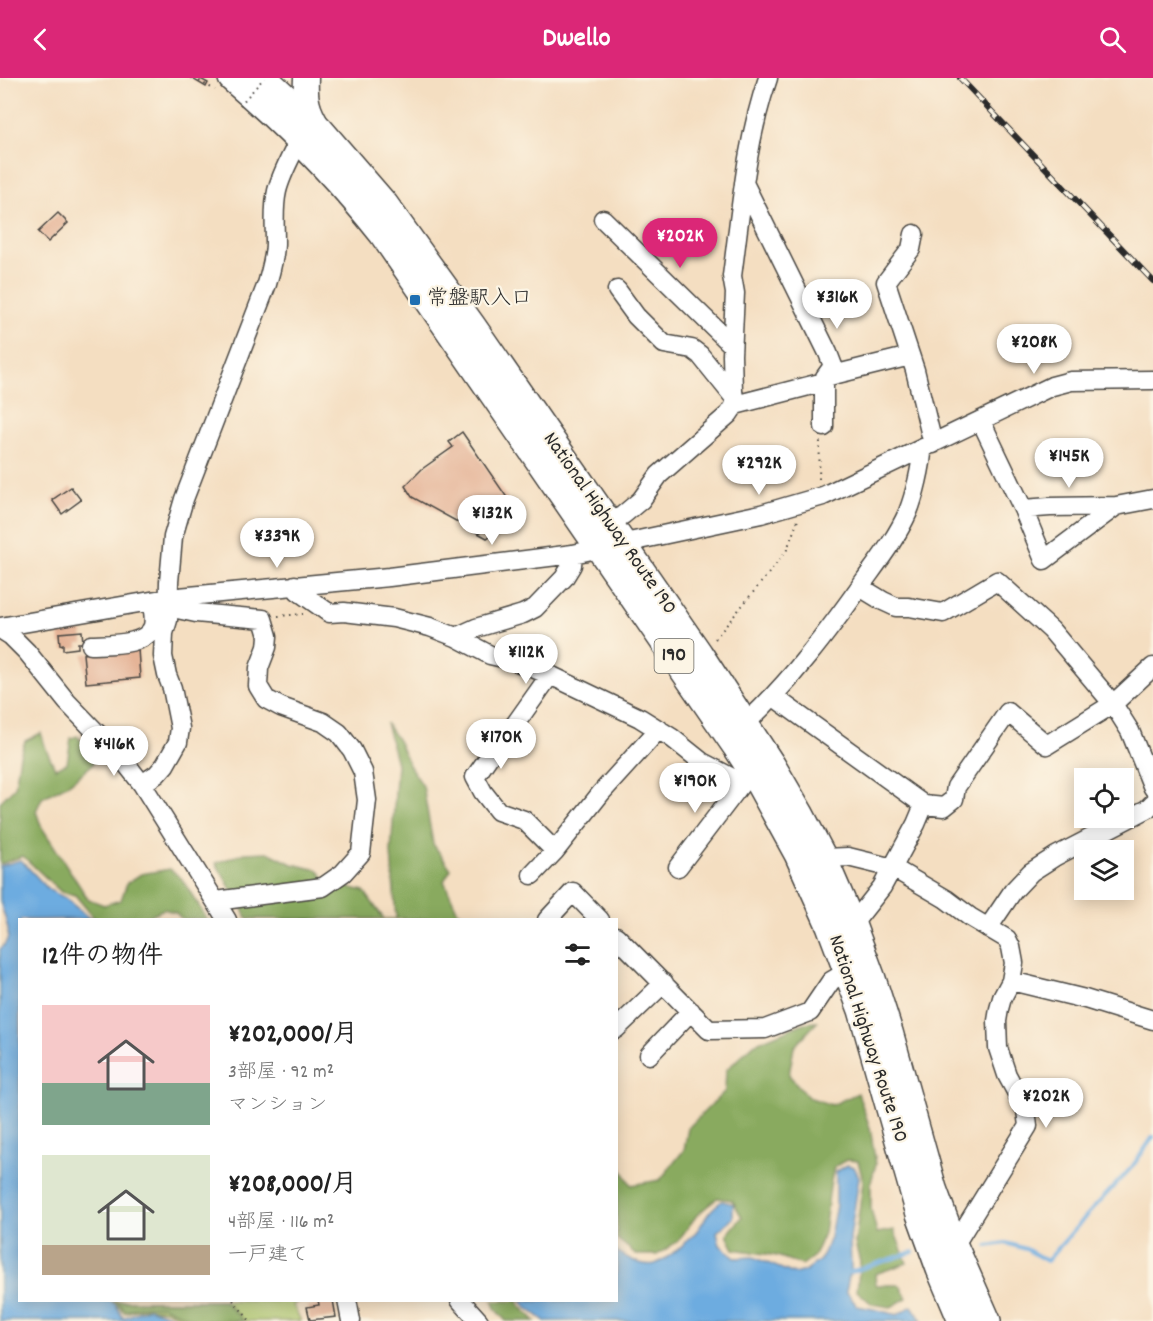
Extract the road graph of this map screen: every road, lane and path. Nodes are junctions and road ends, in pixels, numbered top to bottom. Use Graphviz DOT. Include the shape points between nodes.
graph roads {
  1 [pos="194,78"];
  2 [pos="264,78"];
  3 [pos="306,78"];
  4 [pos="768,78"];
  5 [pos="224,84"];
  6 [pos="240,105"];
  7 [pos="310,135"];
  8 [pos="744,183"];
  9 [pos="603,219"];
  10 [pos="914,234"];
  11 [pos="617,290"];
  12 [pos="732,345"];
  13 [pos="910,356"];
  14 [pos="825,380"];
  15 [pos="1153,380"];
  16 [pos="734,400"];
  17 [pos="981,421"];
  18 [pos="824,427"];
  19 [pos="927,447"];
  20 [pos="812,500"];
  21 [pos="1153,500"];
  22 [pos="1116,506"];
  23 [pos="1023,508"];
  24 [pos="599,541"];
  25 [pos="295,585"];
  26 [pos="860,587"];
  27 [pos="163,602"];
  28 [pos="330,613"];
  29 [pos="263,619"];
  30 [pos="0,628"];
  31 [pos="456,637"];
  32 [pos="714,640"];
  33 [pos="91,645"];
  34 [pos="1153,667"];
  35 [pos="550,675"];
  36 [pos="774,697"];
  37 [pos="1113,704"];
  38 [pos="745,724"];
  39 [pos="658,729"];
  40 [pos="748,779"];
  41 [pos="142,784"];
  42 [pos="1153,788"];
  43 [pos="924,805"];
  44 [pos="1151,809"];
  45 [pos="555,851"];
  46 [pos="822,858"];
  47 [pos="678,867"];
  48 [pos="892,868"];
  49 [pos="532,875"];
  50 [pos="216,900"];
  51 [pos="226,918"];
  52 [pos="549,918"];
  53 [pos="598,918"];
  54 [pos="852,925"];
  55 [pos="988,928"];
  56 [pos="618,938"];
  57 [pos="848,971"];
  58 [pos="1011,981"];
  59 [pos="664,983"];
  60 [pos="691,1011"];
  61 [pos="1153,1020"];
  62 [pos="618,1027"];
  63 [pos="649,1055"];
  64 [pos="954,1246"];
  65 [pos="235,1302"];
  66 [pos="348,1302"];
  67 [pos="462,1302"];
  68 [pos="250,1321"];
  69 [pos="351,1321"];
  70 [pos="479,1321"];
  71 [pos="962,1321"];
  72 [pos="987,1321"];
  1 -- 5 [label="path"];
  2 -- 6 [label="path, bridge"];
  2 -- 7 [label="highway, National Highway Route 190 / 190"];
  3 -- 7 [label="main road"];
  4 -- 8 [label="street" via="749,147"];
  5 -- 7 [label="highway, National Highway Route 190 / 190"];
  7 -- 24 [label="highway, National Highway Route 190 / 190" via="338,180 383,234"];
  7 -- 27 [label="street" via="288,163 277,192 274,260 184,499 173,537"];
  8 -- 12 [label="street" via="732,276"];
  8 -- 14 [label="street" via="828,352 833,366"];
  9 -- 12 [label="street"];
  10 -- 13 [label="street" via="911,249 886,282"];
  11 -- 16 [label="street" via="664,344 692,349 700,355"];
  12 -- 16 [label="street"];
  13 -- 14 [label="street"];
  13 -- 19 [label="street"];
  14 -- 16 [label="street"];
  14 -- 18 [label="street"];
  15 -- 17 [label="street" via="1071,381 1052,386"];
  16 -- 24 [label="street" via="729,414 659,475 641,500"];
  17 -- 19 [label="street"];
  17 -- 23 [label="street"];
  18 -- 20 [label="path"];
  19 -- 20 [label="street"];
  19 -- 26 [label="street" via="909,510 895,538"];
  20 -- 24 [label="street" via="761,514"];
  20 -- 32 [label="path" via="786,552"];
  21 -- 22 [label="street"];
  22 -- 23 [label="street"];
  22 -- 23 [label="street" via="1044,560"];
  24 -- 25 [label="street" via="389,577"];
  24 -- 31 [label="street" via="535,608"];
  24 -- 38 [label="highway, National Highway Route 190 / 190" via="699,654"];
  24 -- 40 [label="highway, National Highway Route 190 / 190"];
  25 -- 27 [label="street"];
  25 -- 28 [label="street"];
  26 -- 36 [label="street"];
  26 -- 37 [label="street" via="896,607 943,613 996,581 1051,630"];
  27 -- 29 [label="street" via="196,613"];
  27 -- 30 [label="street"];
  27 -- 33 [label="street" via="153,628 138,641"];
  27 -- 41 [label="street" via="163,656 180,728 178,742 165,765"];
  28 -- 29 [label="path"];
  28 -- 31 [label="street" via="394,618"];
  29 -- 50 [label="street" via="268,636 258,686 266,699 323,722 339,733 363,772 367,800 361,853 323,887"];
  30 -- 41 [label="street" via="27,652"];
  31 -- 35 [label="street" via="490,655"];
  34 -- 37 [label="street"];
  35 -- 39 [label="street"];
  35 -- 45 [label="street" via="475,777 498,811 524,820"];
  36 -- 38 [label="street"];
  36 -- 43 [label="street"];
  37 -- 42 [label="street" via="1130,731"];
  37 -- 43 [label="street" via="1047,745 1008,712 956,787 954,799 945,807"];
  38 -- 46 [label="highway, National Highway Route 190 / 190"];
  39 -- 40 [label="street" via="702,762"];
  39 -- 45 [label="street"];
  40 -- 47 [label="street"];
  40 -- 57 [label="highway, National Highway Route 190 / 190" via="798,854"];
  41 -- 50 [label="street"];
  43 -- 48 [label="street"];
  44 -- 55 [label="street" via="1056,855 1031,872"];
  45 -- 49 [label="street"];
  46 -- 48 [label="street" via="848,857"];
  46 -- 54 [label="highway, National Highway Route 190 / 190"];
  48 -- 54 [label="street"];
  48 -- 55 [label="street"];
  50 -- 51 [label="street"];
  52 -- 53 [label="street" via="573,892"];
  54 -- 64 [label="highway, National Highway Route 190 / 190"];
  55 -- 58 [label="street" via="1011,947"];
  56 -- 59 [label="street"];
  57 -- 60 [label="street" via="831,981 810,1012 765,1029 709,1030"];
  57 -- 71 [label="highway, National Highway Route 190 / 190" via="920,1214"];
  58 -- 61 [label="street"];
  58 -- 64 [label="street" via="999,1009 998,1048 1026,1110 1028,1126"];
  59 -- 60 [label="street"];
  59 -- 62 [label="street"];
  60 -- 63 [label="street"];
  64 -- 72 [label="highway, National Highway Route 190 / 190"];
  65 -- 68 [label="path"];
  66 -- 69 [label="street"];
  67 -- 70 [label="street"];
}
